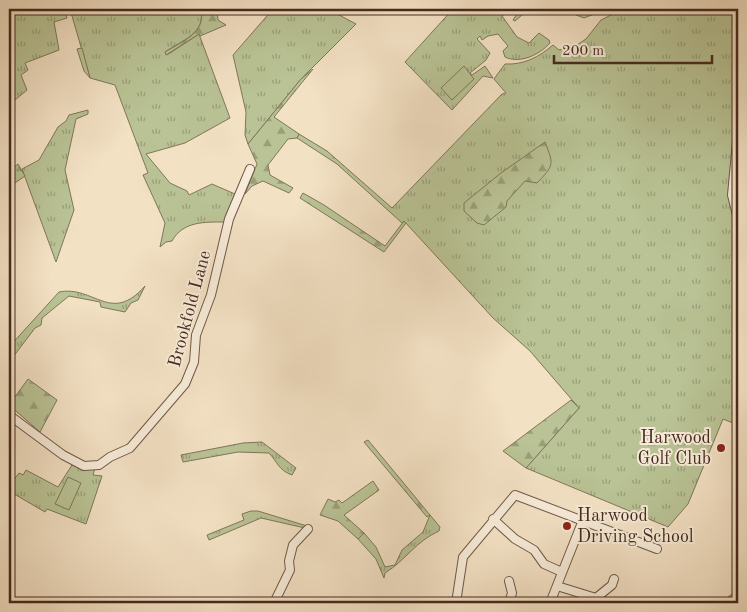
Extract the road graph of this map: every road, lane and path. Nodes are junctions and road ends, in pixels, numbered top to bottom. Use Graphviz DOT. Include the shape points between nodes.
graph roads {
  1 [pos="738,131"];
  2 [pos="250,169"];
  3 [pos="738,219"];
  4 [pos="9,415"];
  5 [pos="493,519"];
  6 [pos="583,520"];
  7 [pos="308,529"];
  8 [pos="657,548"];
  9 [pos="562,572"];
  10 [pos="614,578"];
  11 [pos="509,580"];
  12 [pos="556,586"];
  13 [pos="274,603"];
  14 [pos="456,603"];
  15 [pos="509,603"];
  16 [pos="550,603"];
  1 -- 3 [label="street" via="732,195"];
  2 -- 4 [label="street, Brookfold Lane" via="229,219 211,295 196,335 194,362 185,384 130,448 110,456 99,466 84,466 63,455"];
  5 -- 6 [label="street" via="511,498 518,496"];
  5 -- 9 [label="street" via="514,539 534,550 544,564"];
  5 -- 14 [label="street" via="462,557"];
  6 -- 8 [label="street"];
  6 -- 9 [label="street"];
  7 -- 13 [label="street" via="293,545 290,570"];
  9 -- 12 [label="street"];
  10 -- 12 [label="street" via="607,590 596,598"];
  11 -- 15 [label="street" via="512,593"];
  12 -- 16 [label="street"];
}
